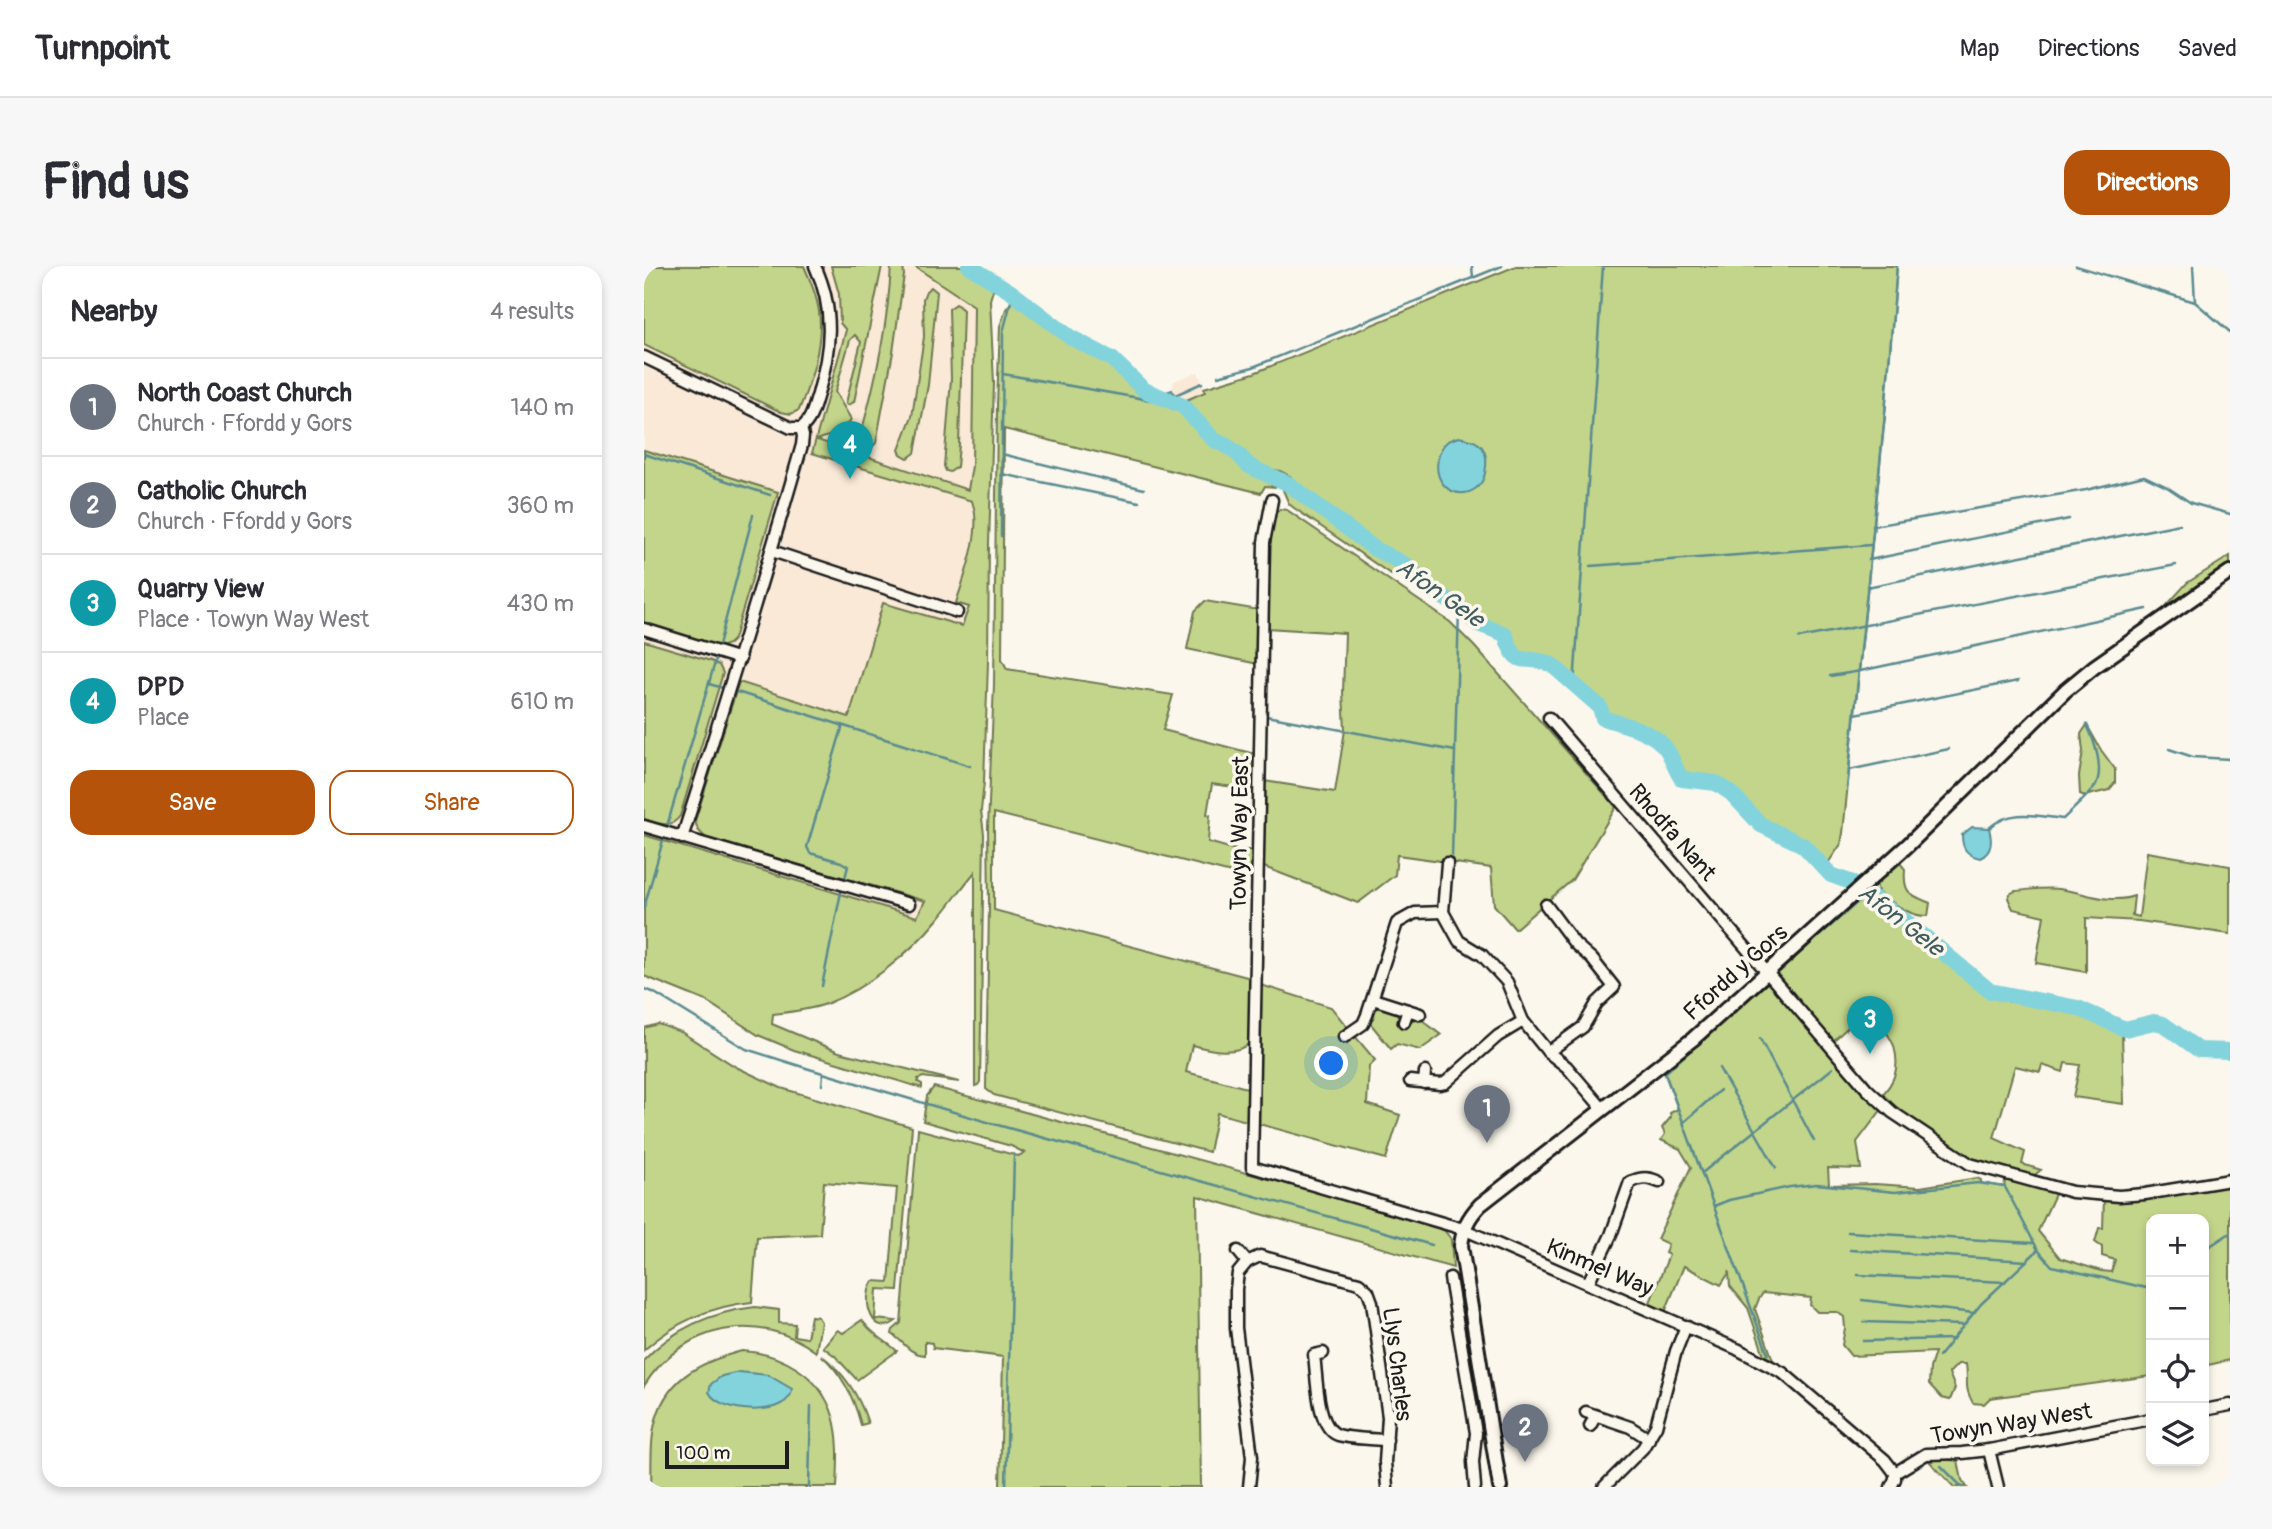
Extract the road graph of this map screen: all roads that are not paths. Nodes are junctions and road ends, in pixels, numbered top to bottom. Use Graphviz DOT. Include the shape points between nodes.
graph roads {
  1 [pos="815,266"];
  2 [pos="644,357"];
  3 [pos="801,428"];
  4 [pos="1272,500"];
  5 [pos="772,551"];
  6 [pos="2230,572"];
  7 [pos="957,612"];
  8 [pos="644,629"];
  9 [pos="740,659"];
  10 [pos="1549,718"];
  11 [pos="644,826"];
  12 [pos="682,838"];
  13 [pos="1447,863"];
  14 [pos="909,904"];
  15 [pos="1546,905"];
  16 [pos="1443,912"];
  17 [pos="1767,971"];
  18 [pos="1615,987"];
  19 [pos="1623,998"];
  20 [pos="1373,999"];
  21 [pos="1408,1010"];
  22 [pos="1420,1014"];
  23 [pos="1523,1021"];
  24 [pos="1404,1022"];
  25 [pos="1344,1037"];
  26 [pos="1548,1052"];
  27 [pos="1410,1081"];
  28 [pos="1602,1108"];
  29 [pos="1252,1167"];
  30 [pos="2230,1181"];
  31 [pos="1659,1182"];
  32 [pos="1463,1229"];
  33 [pos="1238,1251"];
  34 [pos="1247,1262"];
  35 [pos="1450,1278"];
  36 [pos="1588,1283"];
  37 [pos="1686,1326"];
  38 [pos="1323,1353"];
  39 [pos="2230,1405"];
  40 [pos="2209,1409"];
  41 [pos="1590,1418"];
  42 [pos="2146,1420"];
  43 [pos="1649,1438"];
  44 [pos="1387,1440"];
  45 [pos="1989,1450"];
  46 [pos="1895,1474"];
  47 [pos="1249,1487"];
  48 [pos="1387,1487"];
  49 [pos="1475,1487"];
  50 [pos="1500,1487"];
  51 [pos="1604,1487"];
  52 [pos="1891,1487"];
  53 [pos="1998,1487"];
  1 -- 3 [label="street" via="829,307 829,337 814,408"];
  2 -- 3 [label="street" via="791,428"];
  3 -- 5 [label="street" via="802,445"];
  4 -- 29 [label="street, Towyn Way East" via="1264,542"];
  5 -- 7 [label="street"];
  5 -- 9 [label="street"];
  6 -- 17 [label="street, Ffordd y Gors" via="2066,690 1908,845"];
  8 -- 9 [label="street"];
  9 -- 12 [label="street"];
  10 -- 17 [label="street, Rhodfa Nant"];
  11 -- 12 [label="street"];
  12 -- 14 [label="street"];
  13 -- 16 [label="street"];
  15 -- 18 [label="street" via="1559,915 1575,944"];
  16 -- 20 [label="street" via="1415,914 1396,923"];
  16 -- 23 [label="street" via="1459,941 1482,955 1507,982"];
  17 -- 28 [label="street, Ffordd y Gors" via="1693,1039"];
  17 -- 30 [label="street" via="1867,1089 1892,1112 1970,1164 2072,1192 2119,1196"];
  18 -- 19 [label="street"];
  18 -- 26 [label="street" via="1597,1003 1583,1027"];
  20 -- 21 [label="street"];
  20 -- 25 [label="street" via="1363,1024"];
  21 -- 22 [label="street"];
  21 -- 24 [label="street"];
  23 -- 26 [label="street"];
  23 -- 27 [label="street" via="1498,1036 1445,1083 1425,1077"];
  26 -- 28 [label="street"];
  28 -- 32 [label="street, Ffordd y Gors" via="1480,1205"];
  29 -- 32 [label="street, Kinmel Way"];
  31 -- 36 [label="street" via="1641,1177 1630,1182 1612,1235"];
  32 -- 36 [label="street, Kinmel Way"];
  32 -- 50 [label="street" via="1461,1246"];
  33 -- 34 [label="street"];
  34 -- 44 [label="street, Llys Charles" via="1260,1256 1359,1283 1368,1291 1388,1417"];
  34 -- 47 [label="street" via="1238,1273 1236,1328 1251,1457"];
  35 -- 49 [label="street" via="1476,1433"];
  36 -- 37 [label="street, Kinmel Way"];
  37 -- 43 [label="street" via="1657,1426"];
  37 -- 46 [label="street, Kinmel Way" via="1783,1373 1885,1460"];
  38 -- 44 [label="street" via="1314,1355 1328,1429 1339,1435"];
  39 -- 40 [label="street"];
  41 -- 43 [label="street" via="1630,1427"];
  42 -- 45 [label="street, Towyn Way West"];
  43 -- 51 [label="street"];
  44 -- 48 [label="street, Llys Charles"];
  45 -- 46 [label="street, Towyn Way West" via="1926,1454"];
  45 -- 53 [label="street"];
  46 -- 52 [label="street"];
}
